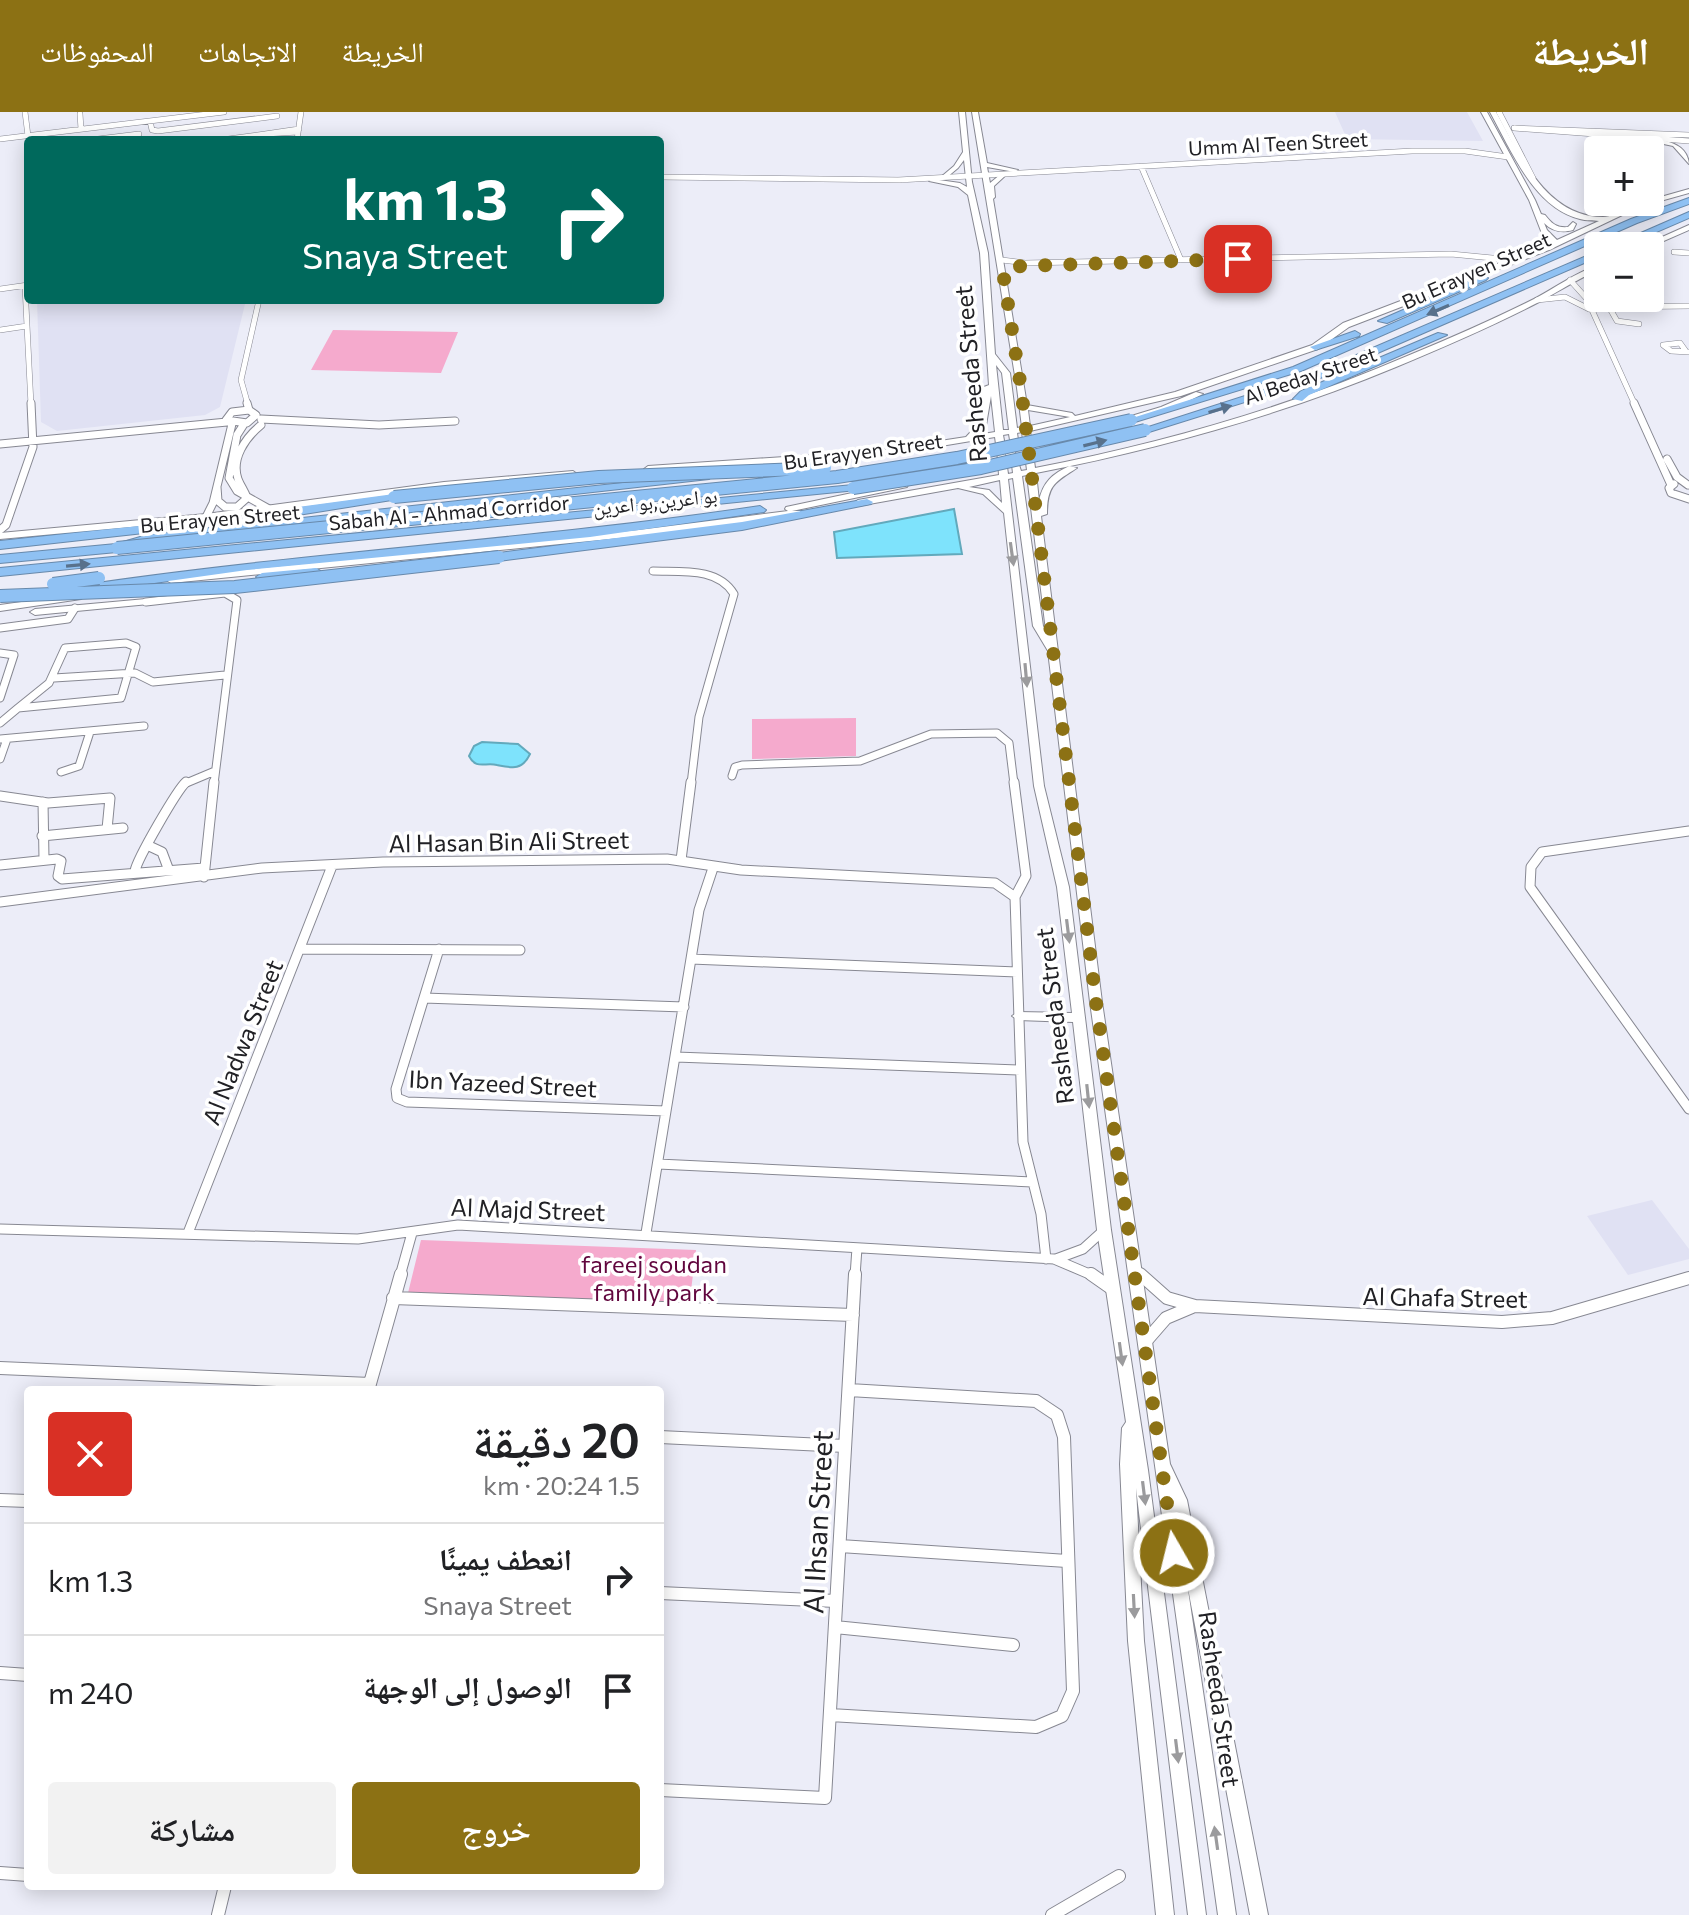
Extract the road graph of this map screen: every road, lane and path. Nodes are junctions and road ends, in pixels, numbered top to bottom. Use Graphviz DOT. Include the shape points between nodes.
graph roads {
  1 [pos="25,112"];
  2 [pos="115,112"];
  3 [pos="224,112"];
  4 [pos="301,112"];
  5 [pos="962,112"];
  6 [pos="975,112"];
  7 [pos="80,114"];
  8 [pos="1491,114"];
  9 [pos="277,116"];
  10 [pos="250,120"];
  11 [pos="150,121"];
  12 [pos="117,125"];
  13 [pos="964,126"];
  14 [pos="1546,127"];
  15 [pos="84,129"];
  16 [pos="299,131"];
  17 [pos="1558,133"];
  18 [pos="139,134"];
  19 [pos="24,136"];
  20 [pos="28,136"];
  21 [pos="49,136"];
  22 [pos="87,136"];
  23 [pos="122,136"];
  24 [pos="254,136"];
  25 [pos="298,136"];
  26 [pos="1602,136"];
  27 [pos="0,139"];
  28 [pos="1514,139"];
  29 [pos="1664,139"];
  30 [pos="1689,140"];
  31 [pos="1664,143"];
  32 [pos="1503,148"];
  33 [pos="967,150"];
  34 [pos="1491,153"];
  35 [pos="1689,156"];
  36 [pos="1508,157"];
  37 [pos="1689,162"];
  38 [pos="983,164"];
  39 [pos="1141,166"];
  40 [pos="1068,169"];
  41 [pos="1015,170"];
  42 [pos="1003,175"];
  43 [pos="976,176"];
  44 [pos="664,177"];
  45 [pos="944,177"];
  46 [pos="1533,178"];
  47 [pos="898,180"];
  48 [pos="932,181"];
  49 [pos="1540,188"];
  50 [pos="1689,191"];
  51 [pos="972,195"];
  52 [pos="1532,200"];
  53 [pos="1689,201"];
  54 [pos="1689,215"];
  55 [pos="992,216"];
  56 [pos="1612,218"];
  57 [pos="1689,227"];
  58 [pos="1649,232"];
  59 [pos="1664,238"];
  60 [pos="1556,243"];
  61 [pos="1568,250"];
  62 [pos="1674,252"];
  63 [pos="1689,253"];
  64 [pos="1481,255"];
  65 [pos="1002,256"];
  66 [pos="1181,260"];
  67 [pos="1513,260"];
  68 [pos="1584,260"];
  69 [pos="1119,262"];
  70 [pos="1584,262"];
  71 [pos="1493,267"];
  72 [pos="1003,272"];
  73 [pos="1584,274"];
  74 [pos="1570,280"];
  75 [pos="24,286"];
  76 [pos="0,289"];
  77 [pos="1535,301"];
  78 [pos="26,304"];
  79 [pos="258,304"];
  80 [pos="1689,306"];
  81 [pos="1594,315"];
  82 [pos="1639,324"];
  83 [pos="27,326"];
  84 [pos="0,330"];
  85 [pos="1315,347"];
  86 [pos="990,353"];
  87 [pos="993,381"];
  88 [pos="1216,382"];
  89 [pos="1298,399"];
  90 [pos="244,400"];
  91 [pos="1023,407"];
  92 [pos="249,410"];
  93 [pos="1115,410"];
  94 [pos="230,418"];
  95 [pos="259,420"];
  96 [pos="455,421"];
  97 [pos="245,424"];
  98 [pos="1645,427"];
  99 [pos="1026,430"];
  100 [pos="1013,432"];
  101 [pos="999,434"];
  102 [pos="33,440"];
  103 [pos="962,441"];
  104 [pos="0,444"];
  105 [pos="932,445"];
  106 [pos="1028,445"];
  107 [pos="1147,445"];
  108 [pos="1000,447"];
  109 [pos="981,453"];
  110 [pos="1014,453"];
  111 [pos="833,458"];
  112 [pos="1030,465"];
  113 [pos="703,466"];
  114 [pos="1017,473"];
  115 [pos="1003,476"];
  116 [pos="1671,485"];
  117 [pos="1688,486"];
  118 [pos="217,487"];
  119 [pos="947,487"];
  120 [pos="853,488"];
  121 [pos="247,498"];
  122 [pos="1689,499"];
  123 [pos="867,502"];
  124 [pos="785,504"];
  125 [pos="269,509"];
  126 [pos="1006,511"];
  127 [pos="206,517"];
  128 [pos="767,517"];
  129 [pos="241,520"];
  130 [pos="2,530"];
  131 [pos="0,545"];
  132 [pos="117,548"];
  133 [pos="563,548"];
  134 [pos="0,559"];
  135 [pos="653,571"];
  136 [pos="0,572"];
  137 [pos="143,584"];
  138 [pos="0,591"];
  139 [pos="1045,596"];
  140 [pos="146,602"];
  141 [pos="0,605"];
  142 [pos="75,608"];
  143 [pos="0,615"];
  144 [pos="0,628"];
  145 [pos="1054,651"];
  146 [pos="0,653"];
  147 [pos="130,673"];
  148 [pos="225,675"];
  149 [pos="54,678"];
  150 [pos="3,681"];
  151 [pos="0,698"];
  152 [pos="18,708"];
  153 [pos="0,723"];
  154 [pos="144,726"];
  155 [pos="90,732"];
  156 [pos="3,739"];
  157 [pos="0,759"];
  158 [pos="215,771"];
  159 [pos="61,772"];
  160 [pos="732,776"];
  161 [pos="0,796"];
  162 [pos="43,802"];
  163 [pos="123,828"];
  164 [pos="107,829"];
  165 [pos="1689,831"];
  166 [pos="42,836"];
  167 [pos="147,845"];
  168 [pos="44,859"];
  169 [pos="681,860"];
  170 [pos="0,865"];
  171 [pos="332,866"];
  172 [pos="168,868"];
  173 [pos="713,868"];
  174 [pos="135,871"];
  175 [pos="204,872"];
  176 [pos="1015,897"];
  177 [pos="0,902"];
  178 [pos="300,949"];
  179 [pos="439,949"];
  180 [pos="520,950"];
  181 [pos="691,959"];
  182 [pos="1017,972"];
  183 [pos="424,998"];
  184 [pos="684,1007"];
  185 [pos="1018,1016"];
  186 [pos="1080,1018"];
  187 [pos="676,1057"];
  188 [pos="1020,1070"];
  189 [pos="1689,1109"];
  190 [pos="666,1111"];
  191 [pos="658,1164"];
  192 [pos="1032,1182"];
  193 [pos="0,1229"];
  194 [pos="1104,1230"];
  195 [pos="188,1233"];
  196 [pos="412,1233"];
  197 [pos="646,1233"];
  198 [pos="857,1248"];
  199 [pos="1050,1259"];
  200 [pos="1136,1270"];
  201 [pos="1689,1278"];
  202 [pos="1111,1288"];
  203 [pos="393,1298"];
  204 [pos="1195,1306"];
  205 [pos="853,1315"];
  206 [pos="1146,1341"];
  207 [pos="0,1368"];
  208 [pos="350,1386"];
  209 [pos="369,1386"];
  210 [pos="849,1390"];
  211 [pos="1130,1416"];
  212 [pos="664,1437"];
  213 [pos="845,1446"];
  214 [pos="1161,1463"];
  215 [pos="0,1500"];
  216 [pos="24,1501"];
  217 [pos="840,1546"];
  218 [pos="1067,1561"];
  219 [pos="664,1593"];
  220 [pos="836,1601"];
  221 [pos="835,1627"];
  222 [pos="1013,1645"];
  223 [pos="0,1673"];
  224 [pos="24,1675"];
  225 [pos="830,1715"];
  226 [pos="664,1790"];
  227 [pos="0,1873"];
  228 [pos="24,1875"];
  229 [pos="1119,1876"];
  230 [pos="225,1890"];
  231 [pos="218,1915"];
  232 [pos="1052,1915"];
  233 [pos="1165,1915"];
  234 [pos="1197,1915"];
  235 [pos="1227,1915"];
  236 [pos="1259,1915"];
  1 -- 20 [label="street"];
  2 -- 12 [label="street"];
  3 -- 11 [label="street"];
  4 -- 16 [label="street"];
  5 -- 13 [label="main road, Rasheeda Street"];
  6 -- 38 [label="main road, Rasheeda Street"];
  7 -- 15 [label="street"];
  8 -- 14 [label="street"];
  8 -- 28 [label="street"];
  8 -- 32 [label="main road"];
  8 -- 46 [label="main road"];
  9 -- 10 [label="street"];
  10 -- 11 [label="street" via="158,131 152,130"];
  10 -- 24 [label="street"];
  11 -- 12 [label="street"];
  12 -- 15 [label="street"];
  13 -- 33 [label="main road, Rasheeda Street"];
  13 -- 43 [label="main road" via="971,132"];
  14 -- 17 [label="street" via="1514,128"];
  14 -- 30 [label="street"];
  15 -- 21 [label="street"];
  15 -- 22 [label="street"];
  16 -- 24 [label="street"];
  16 -- 25 [label="street"];
  17 -- 26 [label="street"];
  17 -- 28 [label="street"];
  18 -- 23 [label="street"];
  19 -- 27 [label="street"];
  28 -- 46 [label="street"];
  29 -- 30 [label="street"];
  30 -- 35 [label="main road"];
  31 -- 37 [label="main road" via="1675,145"];
  32 -- 34 [label="street, Umm Al Teen Street"];
  32 -- 36 [label="main road"];
  33 -- 43 [label="main road, Rasheeda Street"];
  33 -- 45 [label="main road"];
  34 -- 36 [label="street, Umm Al Teen Street"];
  34 -- 39 [label="street, Umm Al Teen Street"];
  36 -- 52 [label="main road"];
  38 -- 41 [label="main road"];
  38 -- 43 [label="main road, Rasheeda Street"];
  39 -- 40 [label="street, Umm Al Teen Street"];
  39 -- 66 [label="street"];
  40 -- 41 [label="street, Umm Al Teen Street"];
  40 -- 42 [label="street, Umm Al Teen Street"];
  41 -- 43 [label="street, Umm Al Teen Street"];
  42 -- 43 [label="street, Umm Al Teen Street"];
  42 -- 55 [label="main road" via="991,186"];
  43 -- 45 [label="street"];
  43 -- 48 [label="street"];
  43 -- 51 [label="main road, Rasheeda Street"];
  43 -- 55 [label="main road, Rasheeda Street"];
  43 -- 65 [label="main road"];
  44 -- 47 [label="street"];
  45 -- 47 [label="street"];
  46 -- 49 [label="main road"];
  47 -- 48 [label="street"];
  48 -- 51 [label="main road" via="960,185"];
  49 -- 52 [label="main road" via="1551,208 1574,227 1550,226"];
  49 -- 56 [label="main road" via="1566,214"];
  50 -- 56 [label="main road, Al Beday Street"];
  51 -- 86 [label="main road, Rasheeda Street" via="984,253"];
  52 -- 60 [label="main road" via="1544,231"];
  53 -- 61 [label="highway, Bu Erayyen Street"];
  54 -- 58 [label="highway"];
  55 -- 65 [label="main road, Rasheeda Street"];
  56 -- 60 [label="main road, Al Beday Street"];
  57 -- 59 [label="main road"];
  60 -- 67 [label="main road, Al Beday Street"];
  61 -- 85 [label="highway"];
  61 -- 109 [label="highway, Bu Erayyen Street, one-way, bridge" via="1297,369 1131,420"];
  62 -- 63 [label="street"];
  64 -- 66 [label="street"];
  64 -- 67 [label="street"];
  64 -- 71 [label="street"];
  65 -- 69 [label="street" via="1020,263"];
  65 -- 72 [label="main road, Rasheeda Street"];
  66 -- 69 [label="street"];
  67 -- 71 [label="main road, Al Beday Street"];
  120 -- 68 [label="highway, Bu Erayyen Street, one-way, bridge" via="981,468 1145,430 1314,377"];
  69 -- 72 [label="street" via="1021,266"];
  70 -- 89 [label="highway" via="1530,294"];
  71 -- 85 [label="main road, Al Beday Street" via="1346,325"];
  72 -- 91 [label="main road, Rasheeda Street"];
  73 -- 74 [label="main road, Al Beday Street"];
  74 -- 77 [label="main road, Al Beday Street"];
  74 -- 81 [label="street"];
  75 -- 76 [label="street"];
  77 -- 81 [label="street" via="1569,297"];
  77 -- 89 [label="main road, Al Beday Street" via="1368,375"];
  78 -- 83 [label="street"];
  79 -- 90 [label="street" via="242,376"];
  80 -- 82 [label="street" via="1609,307 1617,321"];
  81 -- 98 [label="street"];
  83 -- 84 [label="street"];
  83 -- 102 [label="street"];
  85 -- 88 [label="main road, Bu Erayyen Street"];
  86 -- 87 [label="main road, Rasheeda Street"];
  86 -- 100 [label="main road" via="1006,373"];
  87 -- 101 [label="main road, Rasheeda Street"];
  87 -- 103 [label="main road" via="980,430"];
  88 -- 93 [label="main road, Bu Erayyen Street"];
  88 -- 106 [label="main road" via="1164,409"];
  89 -- 107 [label="main road, Al Beday Street"];
  90 -- 92 [label="street"];
  90 -- 94 [label="street"];
  91 -- 93 [label="main road" via="1057,415"];
  91 -- 99 [label="main road, Rasheeda Street"];
  92 -- 94 [label="street"];
  92 -- 95 [label="street"];
  93 -- 99 [label="main road, Bu Erayyen Street"];
  94 -- 97 [label="street"];
  94 -- 102 [label="street"];
  94 -- 118 [label="street"];
  95 -- 96 [label="street" via="379,425"];
  95 -- 97 [label="street"];
  95 -- 121 [label="street" via="246,437 238,465"];
  97 -- 121 [label="street" via="228,472 234,488"];
  98 -- 116 [label="street"];
  98 -- 117 [label="street"];
  99 -- 100 [label="main road, Bu Erayyen Street"];
  99 -- 106 [label="main road, Rasheeda Street"];
  100 -- 101 [label="main road, Bu Erayyen Street"];
  100 -- 110 [label="main road"];
  101 -- 103 [label="main road, Bu Erayyen Street"];
  101 -- 108 [label="main road, Rasheeda Street"];
  102 -- 104 [label="street"];
  102 -- 130 [label="street" via="31,462"];
  103 -- 105 [label="main road, Bu Erayyen Street"];
  103 -- 108 [label="main road"];
  105 -- 111 [label="main road, Bu Erayyen Street"];
  105 -- 128 [label="main road" via="955,455 960,464 954,473"];
  106 -- 110 [label="main road"];
  106 -- 112 [label="main road, Rasheeda Street"];
  107 -- 112 [label="main road, Al Beday Street"];
  107 -- 139 [label="main road" via="1064,471 1046,487"];
  108 -- 110 [label="main road"];
  108 -- 115 [label="main road, Rasheeda Street"];
  109 -- 129 [label="highway, bridge" via="822,468 552,481"];
  109 -- 132 [label="highway, Bu Erayyen Street, bridge" via="689,494"];
  110 -- 112 [label="main road"];
  110 -- 114 [label="main road"];
  110 -- 115 [label="main road"];
  111 -- 113 [label="main road, Bu Erayyen Street"];
  111 -- 132 [label="highway, bridge" via="674,481 156,538"];
  112 -- 114 [label="main road"];
  112 -- 139 [label="main road, Rasheeda Street"];
  113 -- 125 [label="main road, Bu Erayyen Street" via="444,485"];
  113 -- 129 [label="highway" via="638,479"];
  114 -- 115 [label="main road, Bu Erayyen Street"];
  114 -- 145 [label="main road" via="1037,619 1043,639"];
  115 -- 119 [label="main road, Bu Erayyen Street"];
  115 -- 126 [label="main road, Rasheeda Street"];
  116 -- 117 [label="street"];
  116 -- 122 [label="street" via="1671,493"];
  118 -- 121 [label="street" via="218,501 225,507 237,507"];
  118 -- 127 [label="street"];
  119 -- 123 [label="main road, Bu Erayyen Street"];
  119 -- 126 [label="main road" via="986,492"];
  120 -- 124 [label="highway, Bu Erayyen Street" via="833,497"];
  136 -- 120 [label="highway, Sabah Al - Ahmad Corridor, one-way"];
  121 -- 125 [label="street"];
  123 -- 128 [label="main road, Bu Erayyen Street"];
  123 -- 133 [label="highway" via="742,526"];
  124 -- 138 [label="highway, بو اعرين,بو اعرين, bridge"];
  124 -- 141 [label="highway" via="655,525 172,573"];
  125 -- 127 [label="main road, Bu Erayyen Street"];
  126 -- 186 [label="main road, Rasheeda Street, one-way" via="1039,786 1063,887"];
  127 -- 130 [label="main road, Bu Erayyen Street" via="20,534"];
  128 -- 137 [label="main road, Bu Erayyen Street"];
  129 -- 131 [label="highway"];
  132 -- 134 [label="highway, Bu Erayyen Street"];
  133 -- 138 [label="highway, bridge" via="262,577"];
  133 -- 138 [label="highway, bridge" via="235,587"];
  135 -- 169 [label="street" via="713,576 730,584 734,594 699,717"];
  137 -- 140 [label="main road" via="130,596"];
  137 -- 141 [label="main road, Bu Erayyen Street"];
  139 -- 145 [label="main road, Rasheeda Street"];
  140 -- 142 [label="main road"];
  140 -- 148 [label="street" via="216,593 235,596"];
  142 -- 143 [label="main road"];
  142 -- 144 [label="street" via="68,619"];
  145 -- 200 [label="main road, Rasheeda Street" via="1096,1002"];
  146 -- 150 [label="street" via="14,655"];
  147 -- 148 [label="street" via="153,682"];
  147 -- 149 [label="street"];
  147 -- 149 [label="street" via="136,647 126,643 65,648"];
  147 -- 152 [label="street" via="124,696 117,700"];
  148 -- 158 [label="street"];
  149 -- 152 [label="street"];
  150 -- 151 [label="street"];
  152 -- 153 [label="street"];
  154 -- 155 [label="street"];
  155 -- 156 [label="street"];
  155 -- 159 [label="street" via="79,766"];
  156 -- 157 [label="street"];
  158 -- 167 [label="street" via="177,790"];
  158 -- 175 [label="street"];
  160 -- 176 [label="street" via="742,765 869,760 931,734 1003,736 1009,743 1026,876"];
  161 -- 162 [label="street"];
  162 -- 164 [label="street" via="110,798"];
  162 -- 166 [label="street"];
  163 -- 164 [label="street"];
  164 -- 166 [label="street"];
  165 -- 189 [label="street" via="1542,852 1531,867 1530,887"];
  166 -- 168 [label="street"];
  167 -- 172 [label="street" via="162,852"];
  167 -- 174 [label="street"];
  168 -- 170 [label="street"];
  168 -- 174 [label="street" via="61,861 62,879"];
  169 -- 171 [label="street, Al Hasan Bin Ali Street"];
  169 -- 173 [label="street, Al Hasan Bin Ali Street"];
  171 -- 175 [label="street, Al Hasan Bin Ali Street"];
  171 -- 178 [label="street, Al Nadwa Street"];
  172 -- 174 [label="street"];
  172 -- 175 [label="street"];
  173 -- 176 [label="street, Al Hasan Bin Ali Street" via="995,883"];
  173 -- 181 [label="street" via="701,899"];
  175 -- 177 [label="street, Al Hasan Bin Ali Street"];
  176 -- 182 [label="street"];
  178 -- 179 [label="street"];
  178 -- 195 [label="street, Al Nadwa Street"];
  179 -- 180 [label="street"];
  179 -- 183 [label="street, Ibn Yazeed Street"];
  181 -- 182 [label="street"];
  181 -- 184 [label="street"];
  182 -- 185 [label="street"];
  183 -- 184 [label="street"];
  183 -- 190 [label="street, Ibn Yazeed Street" via="396,1089 401,1101"];
  184 -- 187 [label="street"];
  185 -- 186 [label="main road"];
  185 -- 188 [label="street"];
  186 -- 194 [label="main road, Rasheeda Street, one-way"];
  187 -- 188 [label="street"];
  187 -- 190 [label="street"];
  188 -- 192 [label="street" via="1023,1142"];
  190 -- 191 [label="street"];
  191 -- 192 [label="street"];
  191 -- 197 [label="street"];
  192 -- 199 [label="street"];
  193 -- 195 [label="street, Al Majd Street"];
  194 -- 199 [label="street, Al Majd Street" via="1083,1249"];
  194 -- 202 [label="main road, Rasheeda Street"];
  195 -- 196 [label="street, Al Majd Street" via="368,1239"];
  196 -- 197 [label="street, Al Majd Street" via="458,1225"];
  196 -- 203 [label="street"];
  197 -- 198 [label="street, Al Majd Street"];
  198 -- 199 [label="street, Al Majd Street"];
  198 -- 205 [label="street, Al Ihsan Street"];
  199 -- 202 [label="street, Al Majd Street" via="1085,1270"];
  200 -- 204 [label="street, Al Ghafa Street" via="1167,1298"];
  200 -- 206 [label="main road, Rasheeda Street"];
  201 -- 204 [label="street, Al Ghafa Street" via="1552,1318 1502,1322"];
  202 -- 211 [label="main road, Rasheeda Street, one-way"];
  203 -- 205 [label="street"];
  203 -- 209 [label="street"];
  204 -- 206 [label="street" via="1166,1318"];
  205 -- 210 [label="street, Al Ihsan Street"];
  206 -- 214 [label="main road, Rasheeda Street"];
  207 -- 208 [label="street"];
  210 -- 213 [label="street, Al Ihsan Street"];
  210 -- 218 [label="street" via="1036,1401 1048,1406 1063,1425"];
  211 -- 233 [label="main road, one-way" via="1127,1464 1136,1641"];
  211 -- 234 [label="main road, Rasheeda Street, one-way"];
  212 -- 213 [label="street"];
  213 -- 217 [label="street, Al Ihsan Street"];
  235 -- 214 [label="main road, Rasheeda Street, one-way"];
  214 -- 236 [label="main road" via="1179,1500"];
  215 -- 216 [label="street"];
  217 -- 218 [label="street"];
  217 -- 220 [label="street, Al Ihsan Street"];
  218 -- 225 [label="street" via="1073,1691 1064,1717 1036,1727"];
  219 -- 220 [label="street"];
  220 -- 221 [label="street, Al Ihsan Street"];
  221 -- 222 [label="street"];
  221 -- 225 [label="street, Al Ihsan Street"];
  223 -- 224 [label="street"];
  225 -- 226 [label="street, Al Ihsan Street" via="825,1798"];
  227 -- 228 [label="street"];
  229 -- 232 [label="street"];
  230 -- 231 [label="street"];
}
